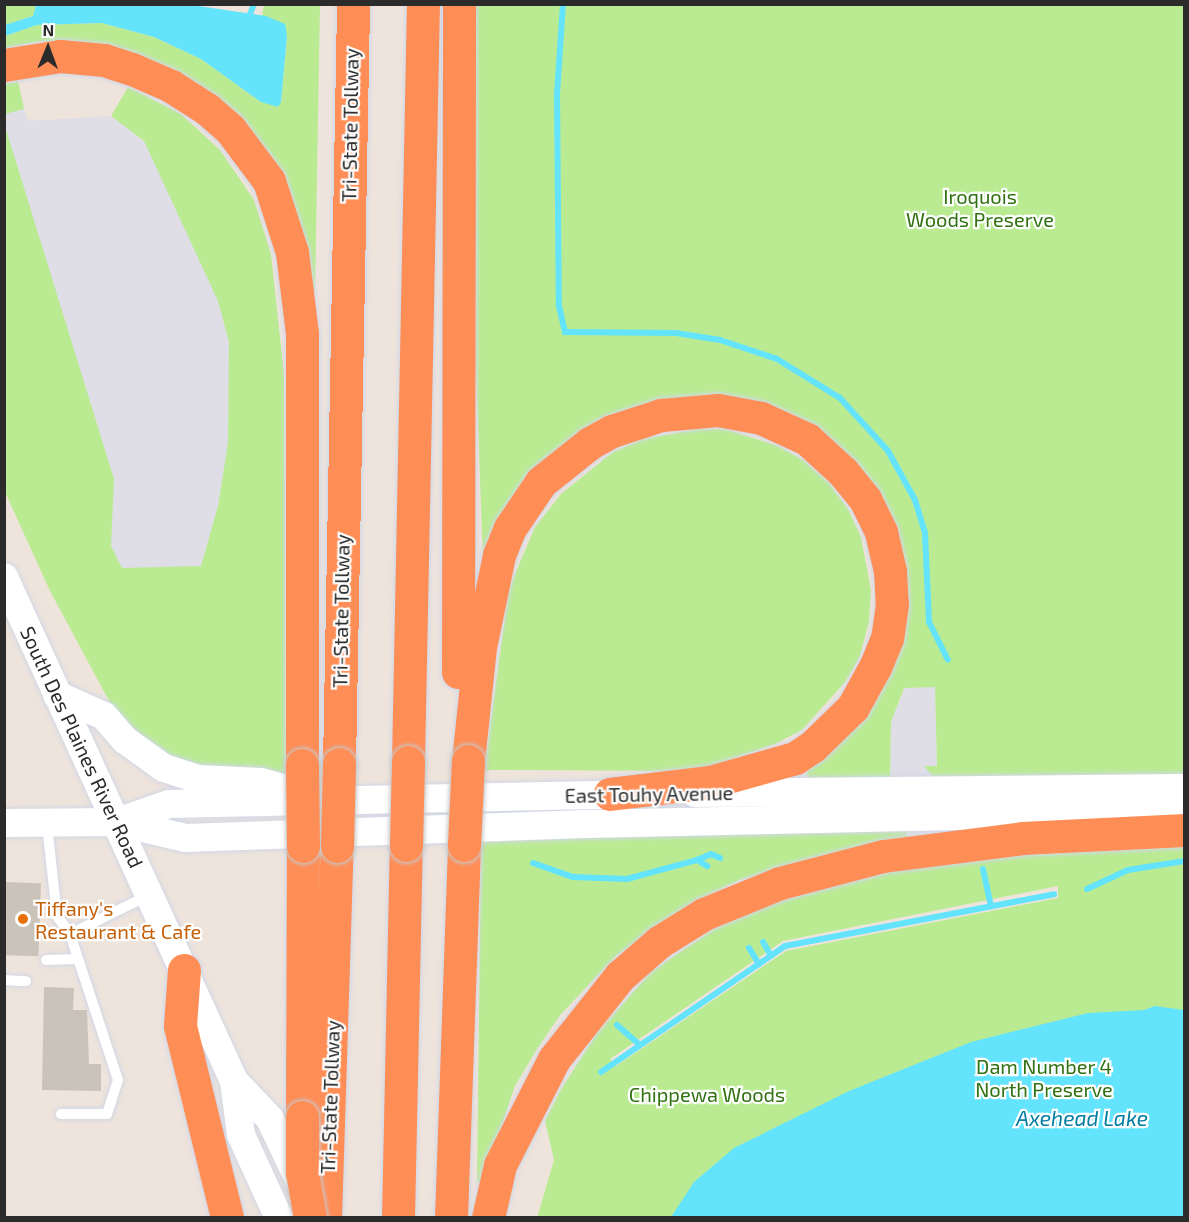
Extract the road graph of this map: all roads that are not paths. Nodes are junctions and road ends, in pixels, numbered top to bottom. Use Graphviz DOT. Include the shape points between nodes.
graph roads {
  1 [pos="353,4"];
  2 [pos="423,4"];
  3 [pos="459,4"];
  4 [pos="4,65"];
  5 [pos="6,585"];
  6 [pos="57,695"];
  7 [pos="462,761"];
  8 [pos="1185,788"];
  9 [pos="610,794"];
  10 [pos="326,800"];
  11 [pos="1185,811"];
  12 [pos="117,822"];
  13 [pos="4,823"];
  14 [pos="47,823"];
  15 [pos="1185,830"];
  16 [pos="150,894"];
  17 [pos="70,934"];
  18 [pos="77,959"];
  19 [pos="46,960"];
  20 [pos="184,970"];
  21 [pos="4,980"];
  22 [pos="26,981"];
  23 [pos="234,1081"];
  24 [pos="61,1114"];
  25 [pos="227,1218"];
  26 [pos="279,1218"];
  27 [pos="310,1218"];
  28 [pos="316,1218"];
  29 [pos="325,1218"];
  30 [pos="398,1218"];
  31 [pos="451,1218"];
  32 [pos="489,1218"];
  1 -- 29 [label="highway, Tri-State Tollway, bridge" via="339,764"];
  2 -- 30 [label="highway, bridge"];
  3 -- 7 [label="highway"];
  4 -- 27 [label="highway, bridge" via="60,56 104,60 171,86 207,109 230,129 269,181 292,252 302,333 302,1172"];
  5 -- 6 [label="main road, South Des Plaines River Road"];
  6 -- 10 [label="main road" via="104,716 125,740 164,768 198,779 261,782"];
  6 -- 12 [label="main road, South Des Plaines River Road"];
  7 -- 9 [label="highway" via="499,555 510,528 541,482 590,443 612,431 661,415 718,410 761,418 807,440 843,472 865,499 881,532 890,571 887,638 853,707 795,758 710,782"];
  7 -- 31 [label="highway" via="445,1077"];
  8 -- 9 [label="main road, East Touhy Avenue"];
  9 -- 10 [label="main road, East Touhy Avenue"];
  10 -- 12 [label="main road, East Touhy Avenue" via="169,804"];
  11 -- 12 [label="main road, East Touhy Avenue" via="185,837"];
  12 -- 14 [label="main road, East Touhy Avenue"];
  12 -- 16 [label="main road, South Des Plaines River Road"];
  13 -- 14 [label="main road, East Touhy Avenue"];
  14 -- 17 [label="lane" via="57,916"];
  15 -- 32 [label="highway" via="1023,838 883,856 780,883 704,914 659,942 626,970 554,1059 500,1165"];
  16 -- 17 [label="lane"];
  16 -- 20 [label="main road, South Des Plaines River Road"];
  17 -- 18 [label="lane"];
  18 -- 19 [label="lane"];
  18 -- 24 [label="lane" via="118,1080 107,1114"];
  20 -- 23 [label="main road, South Des Plaines River Road"];
  20 -- 25 [label="highway" via="180,1026"];
  21 -- 22 [label="lane"];
  23 -- 26 [label="main road, South Des Plaines River Road" via="241,1135"];
  23 -- 28 [label="main road, South Des Plaines River Road" via="270,1119"];
}
